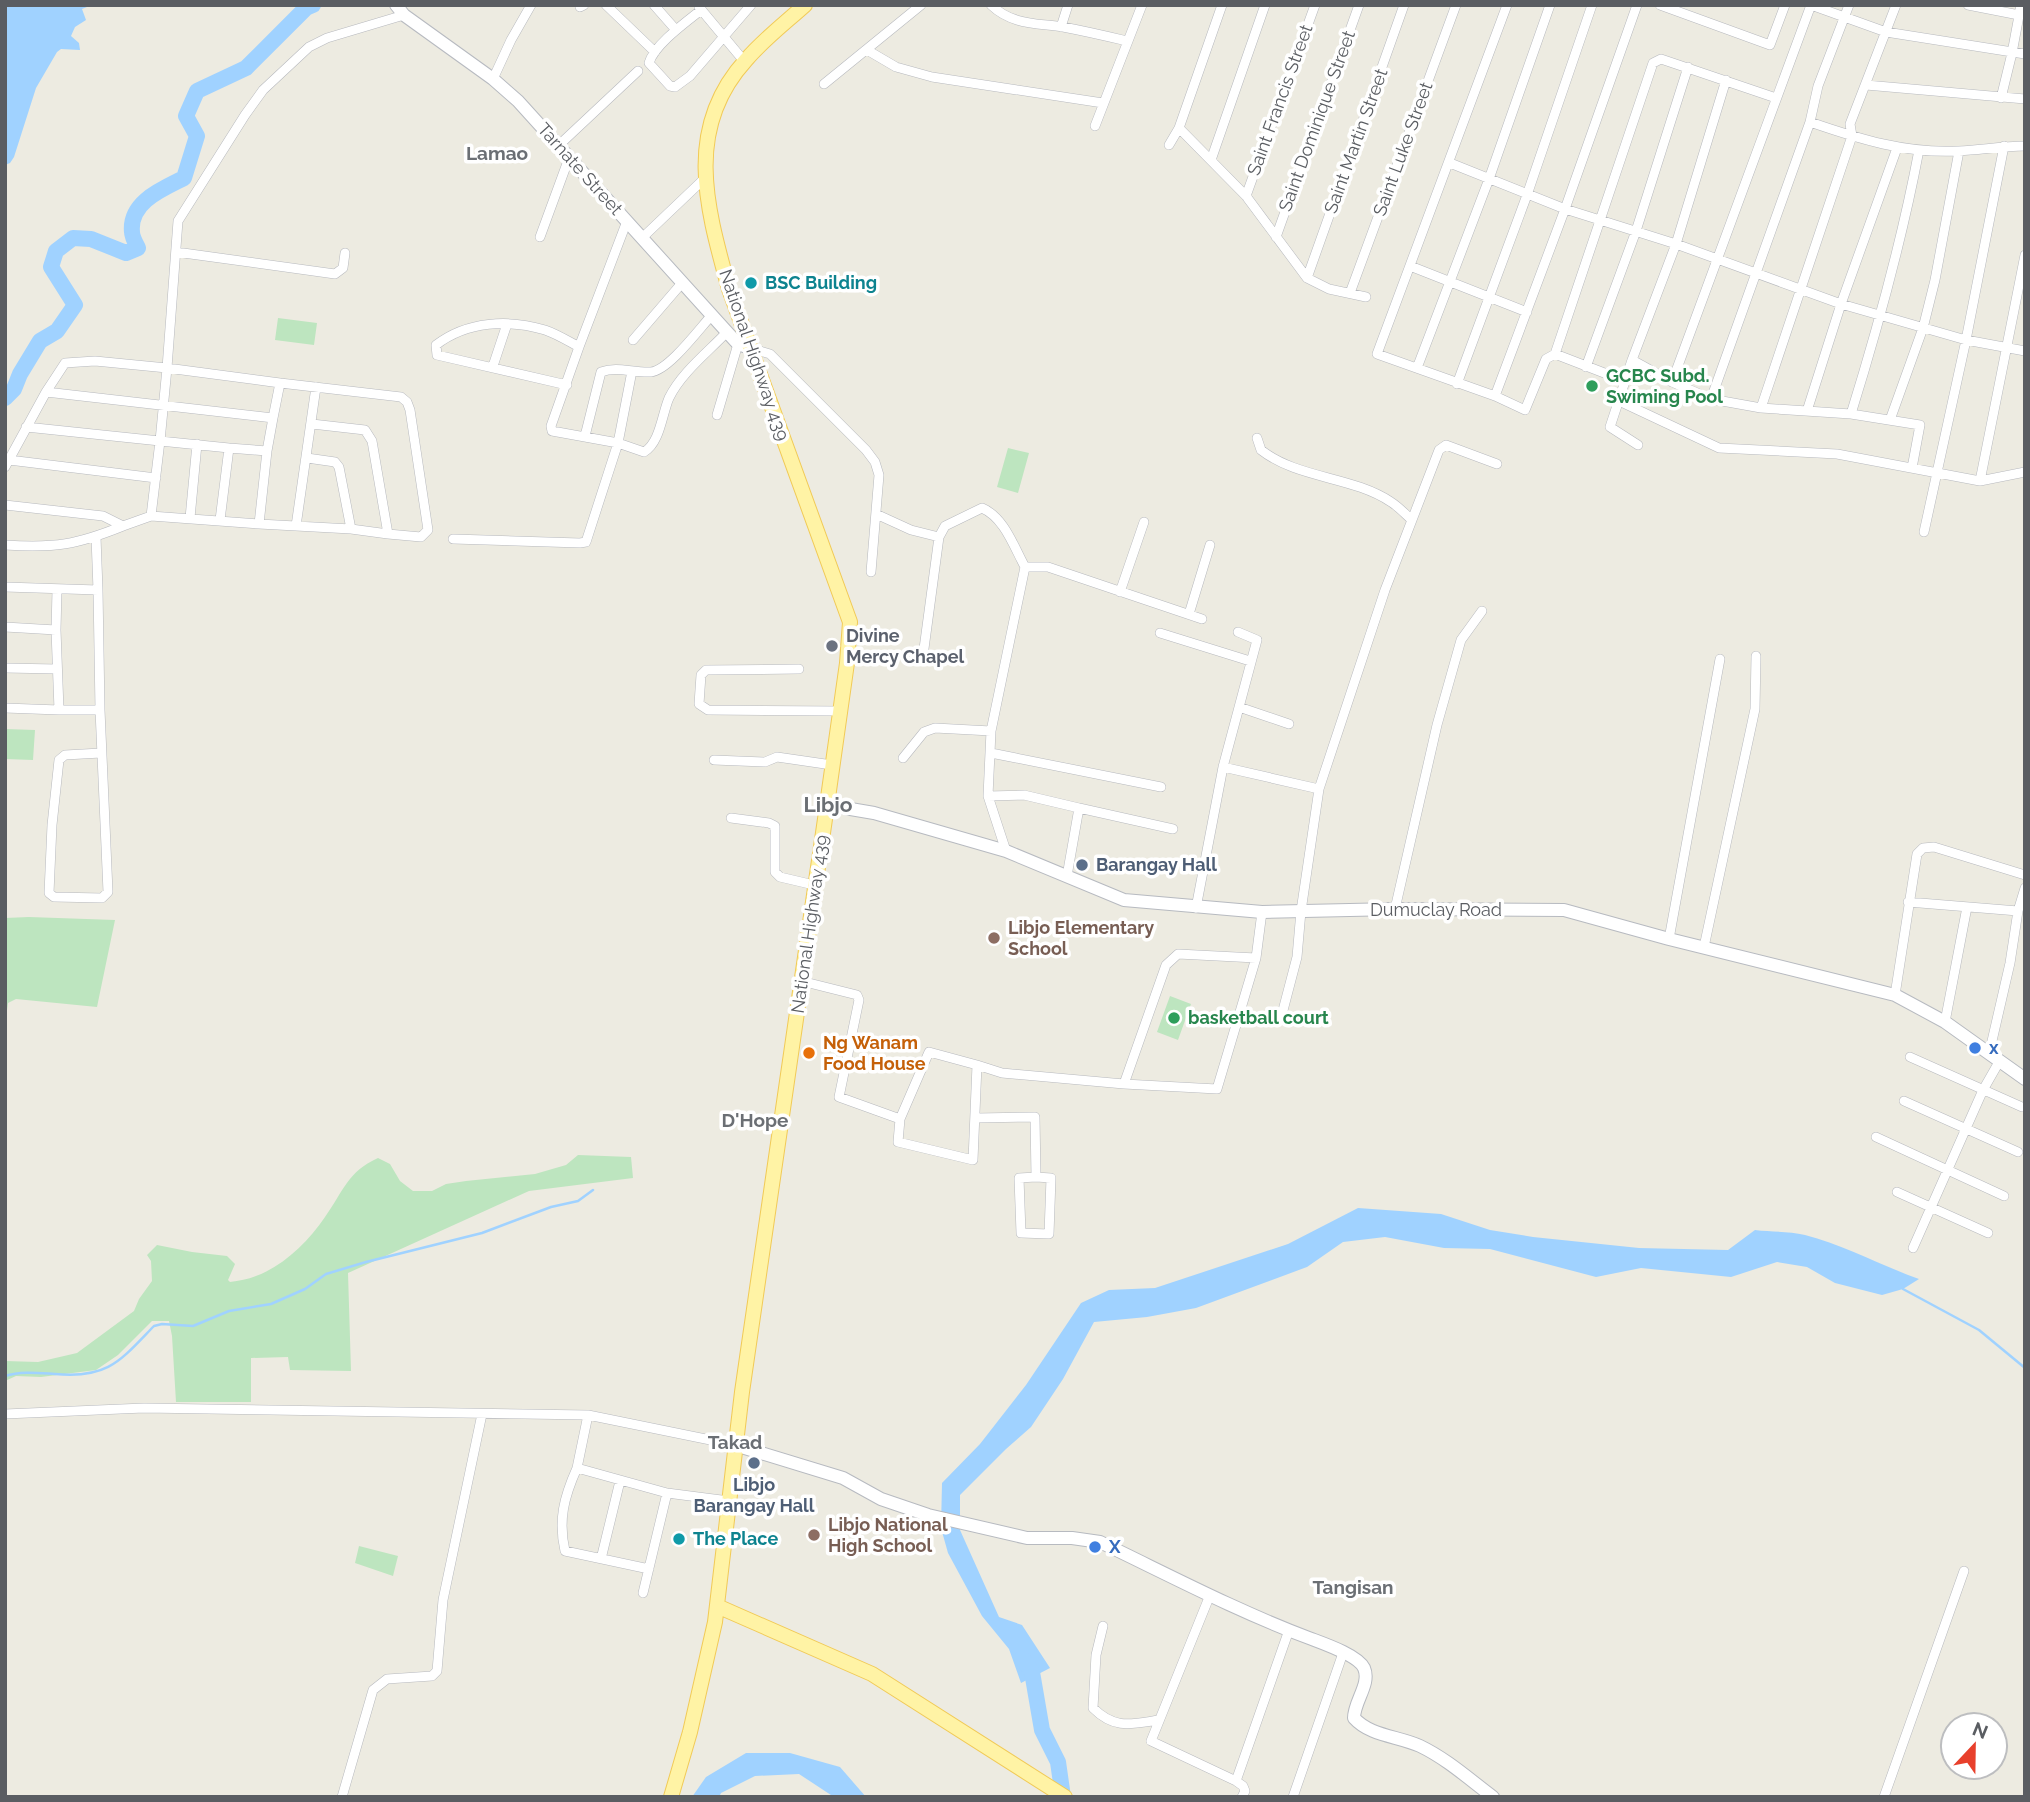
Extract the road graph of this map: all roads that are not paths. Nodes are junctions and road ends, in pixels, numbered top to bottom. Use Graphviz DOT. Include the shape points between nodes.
graph roads {
  1 [pos="531,5"];
  2 [pos="606,5"];
  3 [pos="654,5"];
  4 [pos="751,5"];
  5 [pos="805,5"];
  6 [pos="921,5"];
  7 [pos="991,5"];
  8 [pos="1068,5"];
  9 [pos="1142,5"];
  10 [pos="1222,5"];
  11 [pos="1265,5"];
  12 [pos="1315,5"];
  13 [pos="1359,5"];
  14 [pos="1404,5"];
  15 [pos="1456,5"];
  16 [pos="1507,5"];
  17 [pos="1550,5"];
  18 [pos="1592,5"];
  19 [pos="1637,5"];
  20 [pos="1660,5"];
  21 [pos="1785,5"];
  22 [pos="1811,5"];
  23 [pos="1849,5"];
  24 [pos="1896,5"];
  25 [pos="1968,5"];
  26 [pos="700,8"];
  27 [pos="400,10"];
  28 [pos="2020,10"];
  29 [pos="1845,16"];
  30 [pos="1061,27"];
  31 [pos="676,30"];
  32 [pos="1886,32"];
  33 [pos="723,38"];
  34 [pos="1127,41"];
  35 [pos="867,50"];
  36 [pos="655,52"];
  37 [pos="2012,54"];
  38 [pos="2025,54"];
  39 [pos="744,61"];
  40 [pos="1688,67"];
  41 [pos="638,71"];
  42 [pos="494,79"];
  43 [pos="1726,80"];
  44 [pos="824,84"];
  45 [pos="1866,86"];
  46 [pos="1776,98"];
  47 [pos="2001,98"];
  48 [pos="2025,99"];
  49 [pos="1103,103"];
  50 [pos="1810,122"];
  51 [pos="1095,126"];
  52 [pos="1179,128"];
  53 [pos="1852,136"];
  54 [pos="1169,145"];
  55 [pos="558,146"];
  56 [pos="2004,146"];
  57 [pos="2025,146"];
  58 [pos="1897,148"];
  59 [pos="1919,150"];
  60 [pos="1959,151"];
  61 [pos="569,158"];
  62 [pos="1210,160"];
  63 [pos="1450,163"];
  64 [pos="704,179"];
  65 [pos="1489,179"];
  66 [pos="1246,195"];
  67 [pos="1527,195"];
  68 [pos="1565,209"];
  69 [pos="1601,220"];
  70 [pos="627,221"];
  71 [pos="1636,231"];
  72 [pos="540,237"];
  73 [pos="1276,237"];
  74 [pos="642,238"];
  75 [pos="1676,244"];
  76 [pos="176,252"];
  77 [pos="345,253"];
  78 [pos="2025,255"];
  79 [pos="1717,259"];
  80 [pos="1410,266"];
  81 [pos="1756,274"];
  82 [pos="1307,278"];
  83 [pos="682,283"];
  84 [pos="1450,283"];
  85 [pos="1800,289"];
  86 [pos="1350,293"];
  87 [pos="1366,297"];
  88 [pos="1489,298"];
  89 [pos="1841,304"];
  90 [pos="1527,312"];
  91 [pos="712,315"];
  92 [pos="1881,317"];
  93 [pos="507,324"];
  94 [pos="1923,328"];
  95 [pos="727,332"];
  96 [pos="633,340"];
  97 [pos="1966,340"];
  98 [pos="744,346"];
  99 [pos="579,347"];
  100 [pos="2007,348"];
  101 [pos="2025,351"];
  102 [pos="1555,354"];
  103 [pos="1632,360"];
  104 [pos="493,366"];
  105 [pos="1586,367"];
  106 [pos="167,368"];
  107 [pos="1417,368"];
  108 [pos="632,371"];
  109 [pos="1625,380"];
  110 [pos="1672,382"];
  111 [pos="280,383"];
  112 [pos="1457,384"];
  113 [pos="567,385"];
  114 [pos="316,387"];
  115 [pos="46,392"];
  116 [pos="1495,396"];
  117 [pos="1711,399"];
  118 [pos="1619,401"];
  119 [pos="164,406"];
  120 [pos="1761,408"];
  121 [pos="1807,411"];
  122 [pos="1851,414"];
  123 [pos="717,415"];
  124 [pos="273,418"];
  125 [pos="1890,420"];
  126 [pos="312,424"];
  127 [pos="26,427"];
  128 [pos="585,436"];
  129 [pos="1257,438"];
  130 [pos="160,441"];
  131 [pos="618,443"];
  132 [pos="197,444"];
  133 [pos="1638,445"];
  134 [pos="229,448"];
  135 [pos="267,451"];
  136 [pos="307,457"];
  137 [pos="7,463"];
  138 [pos="1497,464"];
  139 [pos="1912,468"];
  140 [pos="2025,472"];
  141 [pos="1938,473"];
  142 [pos="156,478"];
  143 [pos="1980,481"];
  144 [pos="5,506"];
  145 [pos="876,514"];
  146 [pos="151,516"];
  147 [pos="190,518"];
  148 [pos="220,520"];
  149 [pos="1412,520"];
  150 [pos="1144,522"];
  151 [pos="259,524"];
  152 [pos="124,526"];
  153 [pos="296,526"];
  154 [pos="351,530"];
  155 [pos="1924,532"];
  156 [pos="388,534"];
  157 [pos="96,537"];
  158 [pos="939,537"];
  159 [pos="453,539"];
  160 [pos="5,545"];
  161 [pos="1210,545"];
  162 [pos="1025,567"];
  163 [pos="871,572"];
  164 [pos="5,587"];
  165 [pos="57,590"];
  166 [pos="98,590"];
  167 [pos="1120,592"];
  168 [pos="1482,611"];
  169 [pos="1189,614"];
  170 [pos="1202,619"];
  171 [pos="5,627"];
  172 [pos="56,630"];
  173 [pos="1238,632"];
  174 [pos="1160,633"];
  175 [pos="923,656"];
  176 [pos="1756,656"];
  177 [pos="1720,659"];
  178 [pos="1250,661"];
  179 [pos="5,668"];
  180 [pos="57,669"];
  181 [pos="799,669"];
  182 [pos="5,708"];
  183 [pos="1238,708"];
  184 [pos="59,710"];
  185 [pos="100,710"];
  186 [pos="839,711"];
  187 [pos="1289,724"];
  188 [pos="991,731"];
  189 [pos="101,753"];
  190 [pos="991,753"];
  191 [pos="903,758"];
  192 [pos="714,760"];
  193 [pos="832,765"];
  194 [pos="1223,767"];
  195 [pos="1161,787"];
  196 [pos="1319,789"];
  197 [pos="988,796"];
  198 [pos="827,805"];
  199 [pos="1079,808"];
  200 [pos="731,818"];
  201 [pos="1173,829"];
  202 [pos="1006,851"];
  203 [pos="1067,876"];
  204 [pos="2025,876"];
  205 [pos="814,885"];
  206 [pos="2025,888"];
  207 [pos="1908,902"];
  208 [pos="1967,907"];
  209 [pos="1196,908"];
  210 [pos="1395,909"];
  211 [pos="1301,911"];
  212 [pos="2018,911"];
  213 [pos="1262,912"];
  214 [pos="1669,939"];
  215 [pos="1704,947"];
  216 [pos="1256,958"];
  217 [pos="801,981"];
  218 [pos="1895,995"];
  219 [pos="1281,1018"];
  220 [pos="1945,1023"];
  221 [pos="1910,1057"];
  222 [pos="1994,1058"];
  223 [pos="977,1065"];
  224 [pos="2025,1079"];
  225 [pos="1124,1084"];
  226 [pos="1983,1090"];
  227 [pos="1904,1101"];
  228 [pos="2022,1107"];
  229 [pos="976,1118"];
  230 [pos="900,1119"];
  231 [pos="1966,1129"];
  232 [pos="1876,1137"];
  233 [pos="2018,1152"];
  234 [pos="1948,1170"];
  235 [pos="1036,1177"];
  236 [pos="1897,1192"];
  237 [pos="2004,1196"];
  238 [pos="1932,1207"];
  239 [pos="1988,1233"];
  240 [pos="1913,1248"];
  241 [pos="5,1414"];
  242 [pos="482,1414"];
  243 [pos="588,1415"];
  244 [pos="735,1446"];
  245 [pos="578,1468"];
  246 [pos="620,1480"];
  247 [pos="667,1493"];
  248 [pos="729,1501"];
  249 [pos="601,1559"];
  250 [pos="649,1569"];
  251 [pos="1964,1571"];
  252 [pos="643,1593"];
  253 [pos="1210,1595"];
  254 [pos="717,1606"];
  255 [pos="1103,1626"];
  256 [pos="1289,1630"];
  257 [pos="1343,1653"];
  258 [pos="1159,1720"];
  259 [pos="1236,1781"];
  260 [pos="342,1797"];
  261 [pos="671,1797"];
  262 [pos="1065,1797"];
  263 [pos="1242,1797"];
  264 [pos="1293,1797"];
  265 [pos="1493,1797"];
  266 [pos="1884,1797"];
  1 -- 42 [label="street"];
  2 -- 36 [label="street"];
  3 -- 31 [label="street"];
  4 -- 33 [label="street"];
  5 -- 39 [label="main road, National Highway 439"];
  6 -- 35 [label="street"];
  7 -- 30 [label="street" via="1012,20"];
  8 -- 30 [label="street"];
  9 -- 34 [label="street"];
  10 -- 52 [label="street"];
  11 -- 62 [label="street"];
  12 -- 66 [label="street, Saint Francis Street"];
  13 -- 73 [label="street, Saint Dominique Street"];
  14 -- 82 [label="street, Saint Martin Street"];
  15 -- 86 [label="street, Saint Luke Street"];
  16 -- 63 [label="street"];
  17 -- 65 [label="street"];
  18 -- 67 [label="street"];
  19 -- 68 [label="street"];
  20 -- 21 [label="street" via="1770,45"];
  22 -- 29 [label="street"];
  22 -- 46 [label="street"];
  23 -- 29 [label="street"];
  24 -- 32 [label="street"];
  25 -- 28 [label="street"];
  26 -- 31 [label="street"];
  26 -- 33 [label="street"];
  27 -- 42 [label="street, Tarnate Street"];
  27 -- 76 [label="street" via="303,52 263,90 178,221"];
  28 -- 37 [label="street"];
  29 -- 32 [label="street"];
  29 -- 50 [label="street" via="1818,86"];
  30 -- 34 [label="street"];
  31 -- 36 [label="street"];
  32 -- 37 [label="street"];
  32 -- 45 [label="street"];
  33 -- 36 [label="street" via="675,88 649,63"];
  33 -- 39 [label="street"];
  34 -- 49 [label="street"];
  35 -- 44 [label="street"];
  35 -- 49 [label="street" via="897,67 932,77"];
  37 -- 38 [label="street"];
  37 -- 47 [label="street"];
  39 -- 64 [label="main road, National Highway 439" via="714,112 707,134"];
  40 -- 43 [label="street"];
  40 -- 69 [label="street" via="1661,59 1653,63"];
  40 -- 71 [label="street"];
  41 -- 55 [label="street"];
  42 -- 55 [label="street, Tarnate Street"];
  43 -- 46 [label="street"];
  43 -- 75 [label="street"];
  45 -- 47 [label="street"];
  45 -- 53 [label="street" via="1850,124"];
  46 -- 79 [label="street"];
  47 -- 48 [label="street"];
  49 -- 51 [label="street"];
  50 -- 53 [label="street"];
  50 -- 81 [label="street"];
  52 -- 54 [label="street"];
  52 -- 62 [label="street"];
  53 -- 58 [label="street"];
  53 -- 85 [label="street"];
  55 -- 61 [label="street, Tarnate Street"];
  56 -- 57 [label="street"];
  56 -- 60 [label="street"];
  56 -- 97 [label="street"];
  58 -- 59 [label="street"];
  58 -- 89 [label="street"];
  59 -- 60 [label="street"];
  59 -- 92 [label="street"];
  60 -- 94 [label="street"];
  61 -- 70 [label="street, Tarnate Street"];
  61 -- 72 [label="street"];
  62 -- 66 [label="street"];
  63 -- 65 [label="street"];
  63 -- 80 [label="street"];
  64 -- 74 [label="street"];
  64 -- 98 [label="main road, National Highway 439"];
  65 -- 67 [label="street"];
  65 -- 84 [label="street"];
  66 -- 73 [label="street"];
  67 -- 68 [label="street"];
  67 -- 88 [label="street"];
  68 -- 69 [label="street"];
  68 -- 90 [label="street"];
  69 -- 71 [label="street"];
  69 -- 102 [label="street"];
  70 -- 74 [label="street, Tarnate Street"];
  70 -- 99 [label="street"];
  71 -- 75 [label="street"];
  71 -- 105 [label="street"];
  73 -- 82 [label="street"];
  74 -- 83 [label="street, Tarnate Street"];
  75 -- 79 [label="street"];
  75 -- 103 [label="street"];
  76 -- 77 [label="street" via="335,274 343,268"];
  76 -- 106 [label="street"];
  78 -- 100 [label="street"];
  79 -- 81 [label="street"];
  79 -- 110 [label="street"];
  80 -- 84 [label="street"];
  80 -- 107 [label="street" via="1377,354"];
  81 -- 85 [label="street"];
  81 -- 117 [label="street"];
  82 -- 86 [label="street"];
  83 -- 91 [label="street, Tarnate Street"];
  83 -- 96 [label="street"];
  84 -- 88 [label="street"];
  84 -- 107 [label="street"];
  85 -- 89 [label="street"];
  85 -- 120 [label="street"];
  86 -- 87 [label="street"];
  88 -- 90 [label="street"];
  88 -- 112 [label="street"];
  89 -- 92 [label="street"];
  89 -- 121 [label="street"];
  90 -- 116 [label="street"];
  91 -- 95 [label="street, Tarnate Street"];
  91 -- 108 [label="street" via="654,372"];
  92 -- 94 [label="street"];
  92 -- 122 [label="street"];
  93 -- 99 [label="street" via="548,331"];
  93 -- 104 [label="street"];
  93 -- 104 [label="street" via="490,322 436,345 437,355"];
  94 -- 97 [label="street"];
  94 -- 125 [label="street"];
  95 -- 98 [label="street, Tarnate Street"];
  95 -- 131 [label="street" via="674,390 649,449 644,452"];
  97 -- 100 [label="street"];
  97 -- 141 [label="street"];
  98 -- 123 [label="street"];
  98 -- 145 [label="street" via="771,354 870,456 879,475"];
  98 -- 186 [label="main road, National Highway 439" via="850,621"];
  99 -- 113 [label="street"];
  100 -- 101 [label="street"];
  100 -- 143 [label="street"];
  102 -- 105 [label="street"];
  102 -- 116 [label="street" via="1546,359 1525,410"];
  103 -- 109 [label="street"];
  103 -- 110 [label="street"];
  104 -- 113 [label="street"];
  105 -- 109 [label="street"];
  106 -- 111 [label="street"];
  106 -- 115 [label="street" via="68,362"];
  106 -- 119 [label="street"];
  107 -- 112 [label="street"];
  108 -- 128 [label="street" via="601,372"];
  108 -- 131 [label="street"];
  109 -- 118 [label="street"];
  110 -- 117 [label="street"];
  111 -- 114 [label="street"];
  111 -- 124 [label="street"];
  112 -- 116 [label="street"];
  113 -- 128 [label="street" via="551,428"];
  114 -- 126 [label="street"];
  114 -- 156 [label="street" via="401,397 407,402 428,530 421,537"];
  115 -- 119 [label="street"];
  115 -- 127 [label="street"];
  117 -- 120 [label="street"];
  118 -- 133 [label="street" via="1610,428"];
  118 -- 139 [label="street" via="1719,448 1836,454"];
  119 -- 124 [label="street"];
  119 -- 130 [label="street"];
  120 -- 121 [label="street"];
  121 -- 122 [label="street"];
  122 -- 125 [label="street"];
  124 -- 135 [label="street"];
  125 -- 139 [label="street" via="1920,425"];
  126 -- 136 [label="street"];
  126 -- 156 [label="street" via="369,434"];
  127 -- 130 [label="street"];
  127 -- 137 [label="street"];
  128 -- 131 [label="street"];
  129 -- 149 [label="street" via="1261,450 1276,459 1391,502"];
  130 -- 132 [label="street"];
  130 -- 142 [label="street"];
  131 -- 159 [label="street" via="586,542"];
  132 -- 134 [label="street"];
  132 -- 147 [label="street"];
  134 -- 135 [label="street"];
  134 -- 148 [label="street"];
  135 -- 151 [label="street"];
  136 -- 153 [label="street"];
  136 -- 154 [label="street" via="335,462 339,467"];
  137 -- 142 [label="street"];
  138 -- 149 [label="street" via="1442,446"];
  139 -- 141 [label="street"];
  140 -- 143 [label="street"];
  141 -- 143 [label="street"];
  141 -- 155 [label="street"];
  142 -- 146 [label="street"];
  144 -- 152 [label="street" via="103,516"];
  145 -- 158 [label="street"];
  145 -- 163 [label="street"];
  146 -- 147 [label="street"];
  146 -- 152 [label="street"];
  147 -- 148 [label="street"];
  148 -- 151 [label="street"];
  149 -- 196 [label="street"];
  150 -- 167 [label="street"];
  151 -- 153 [label="street"];
  152 -- 157 [label="street"];
  153 -- 154 [label="street"];
  154 -- 156 [label="street"];
  157 -- 160 [label="street" via="55,547"];
  157 -- 166 [label="street"];
  158 -- 162 [label="street" via="945,526 982,508 999,520"];
  158 -- 175 [label="street"];
  161 -- 169 [label="street"];
  162 -- 167 [label="street" via="1048,567"];
  162 -- 188 [label="street"];
  164 -- 165 [label="street"];
  165 -- 166 [label="street"];
  165 -- 172 [label="street"];
  166 -- 185 [label="street"];
  167 -- 169 [label="street"];
  168 -- 210 [label="street" via="1461,640"];
  169 -- 170 [label="street"];
  171 -- 172 [label="street"];
  172 -- 180 [label="street"];
  173 -- 178 [label="street" via="1257,640"];
  174 -- 178 [label="street"];
  176 -- 215 [label="street" via="1755,709"];
  177 -- 214 [label="street"];
  178 -- 183 [label="street"];
  179 -- 180 [label="street"];
  180 -- 184 [label="street"];
  181 -- 186 [label="street" via="706,670 701,675 699,704 708,710"];
  182 -- 184 [label="street"];
  183 -- 187 [label="street"];
  183 -- 194 [label="street"];
  184 -- 185 [label="street"];
  185 -- 189 [label="street"];
  186 -- 193 [label="main road, National Highway 439"];
  188 -- 190 [label="street"];
  188 -- 191 [label="street" via="934,728 924,732"];
  189 -- 189 [label="street" via="65,755 59,760 49,893 54,897 102,898 108,892"];
  190 -- 195 [label="street"];
  190 -- 197 [label="street"];
  192 -- 193 [label="street" via="765,762 777,757"];
  193 -- 198 [label="main road, National Highway 439"];
  194 -- 196 [label="street"];
  194 -- 209 [label="street"];
  196 -- 211 [label="street"];
  197 -- 199 [label="street" via="1024,795"];
  197 -- 202 [label="street"];
  198 -- 202 [label="street, Dumuclay Road" via="874,813"];
  198 -- 205 [label="main road, National Highway 439"];
  199 -- 201 [label="street"];
  199 -- 203 [label="street"];
  200 -- 205 [label="street" via="775,826 775,872"];
  202 -- 203 [label="street, Dumuclay Road"];
  203 -- 209 [label="street, Dumuclay Road" via="1124,901"];
  204 -- 207 [label="street" via="1934,847 1923,848 1917,854"];
  205 -- 217 [label="main road, National Highway 439"];
  206 -- 212 [label="street"];
  207 -- 208 [label="street"];
  207 -- 218 [label="street"];
  208 -- 212 [label="street"];
  208 -- 220 [label="street"];
  209 -- 213 [label="street, Dumuclay Road"];
  210 -- 211 [label="street, Dumuclay Road"];
  210 -- 214 [label="street, Dumuclay Road" via="1564,910"];
  211 -- 213 [label="street, Dumuclay Road"];
  211 -- 219 [label="street" via="1297,957"];
  212 -- 222 [label="street"];
  213 -- 216 [label="street"];
  214 -- 215 [label="street, Dumuclay Road"];
  215 -- 218 [label="street, Dumuclay Road"];
  216 -- 225 [label="street" via="1178,954 1166,965"];
  216 -- 225 [label="street" via="1217,1089"];
  217 -- 230 [label="street" via="857,995 839,1097"];
  217 -- 244 [label="main road, National Highway 439"];
  218 -- 220 [label="street, Dumuclay Road"];
  220 -- 222 [label="street, Dumuclay Road"];
  221 -- 226 [label="street"];
  222 -- 224 [label="street, Dumuclay Road"];
  222 -- 226 [label="street"];
  223 -- 225 [label="street" via="1002,1073"];
  223 -- 229 [label="street"];
  223 -- 230 [label="street" via="929,1052"];
  226 -- 228 [label="street"];
  226 -- 231 [label="street"];
  227 -- 231 [label="street"];
  229 -- 230 [label="street" via="973,1160 898,1142"];
  229 -- 235 [label="street" via="1035,1117"];
  231 -- 233 [label="street"];
  231 -- 234 [label="street"];
  232 -- 234 [label="street"];
  234 -- 237 [label="street"];
  234 -- 238 [label="street"];
  235 -- 235 [label="street" via="1019,1178 1021,1233 1049,1234 1051,1178"];
  236 -- 238 [label="street"];
  238 -- 239 [label="street"];
  238 -- 240 [label="street"];
  241 -- 242 [label="street" via="144,1408"];
  242 -- 243 [label="street"];
  242 -- 260 [label="street" via="443,1600 437,1671 432,1676 387,1679 373,1690"];
  243 -- 244 [label="street"];
  243 -- 245 [label="street"];
  244 -- 248 [label="main road, National Highway 439"];
  244 -- 253 [label="street" via="843,1478 881,1499 928,1515 1017,1536 1100,1542"];
  245 -- 246 [label="street"];
  245 -- 249 [label="street" via="563,1510 565,1551"];
  246 -- 247 [label="street"];
  246 -- 249 [label="street"];
  247 -- 248 [label="street"];
  247 -- 250 [label="street"];
  248 -- 254 [label="main road, National Highway 439"];
  249 -- 250 [label="street"];
  250 -- 252 [label="street"];
  251 -- 266 [label="street"];
  253 -- 256 [label="street"];
  253 -- 258 [label="street"];
  254 -- 261 [label="main road, National Highway 439"];
  254 -- 262 [label="main road" via="872,1674"];
  255 -- 258 [label="street" via="1093,1708 1122,1725"];
  256 -- 257 [label="street"];
  256 -- 259 [label="street"];
  257 -- 264 [label="street"];
  257 -- 265 [label="street" via="1366,1671 1354,1706 1354,1718 1362,1727 1419,1746 1459,1769"];
  258 -- 259 [label="street" via="1151,1741"];
  259 -- 263 [label="street" via="1244,1786"];
}
